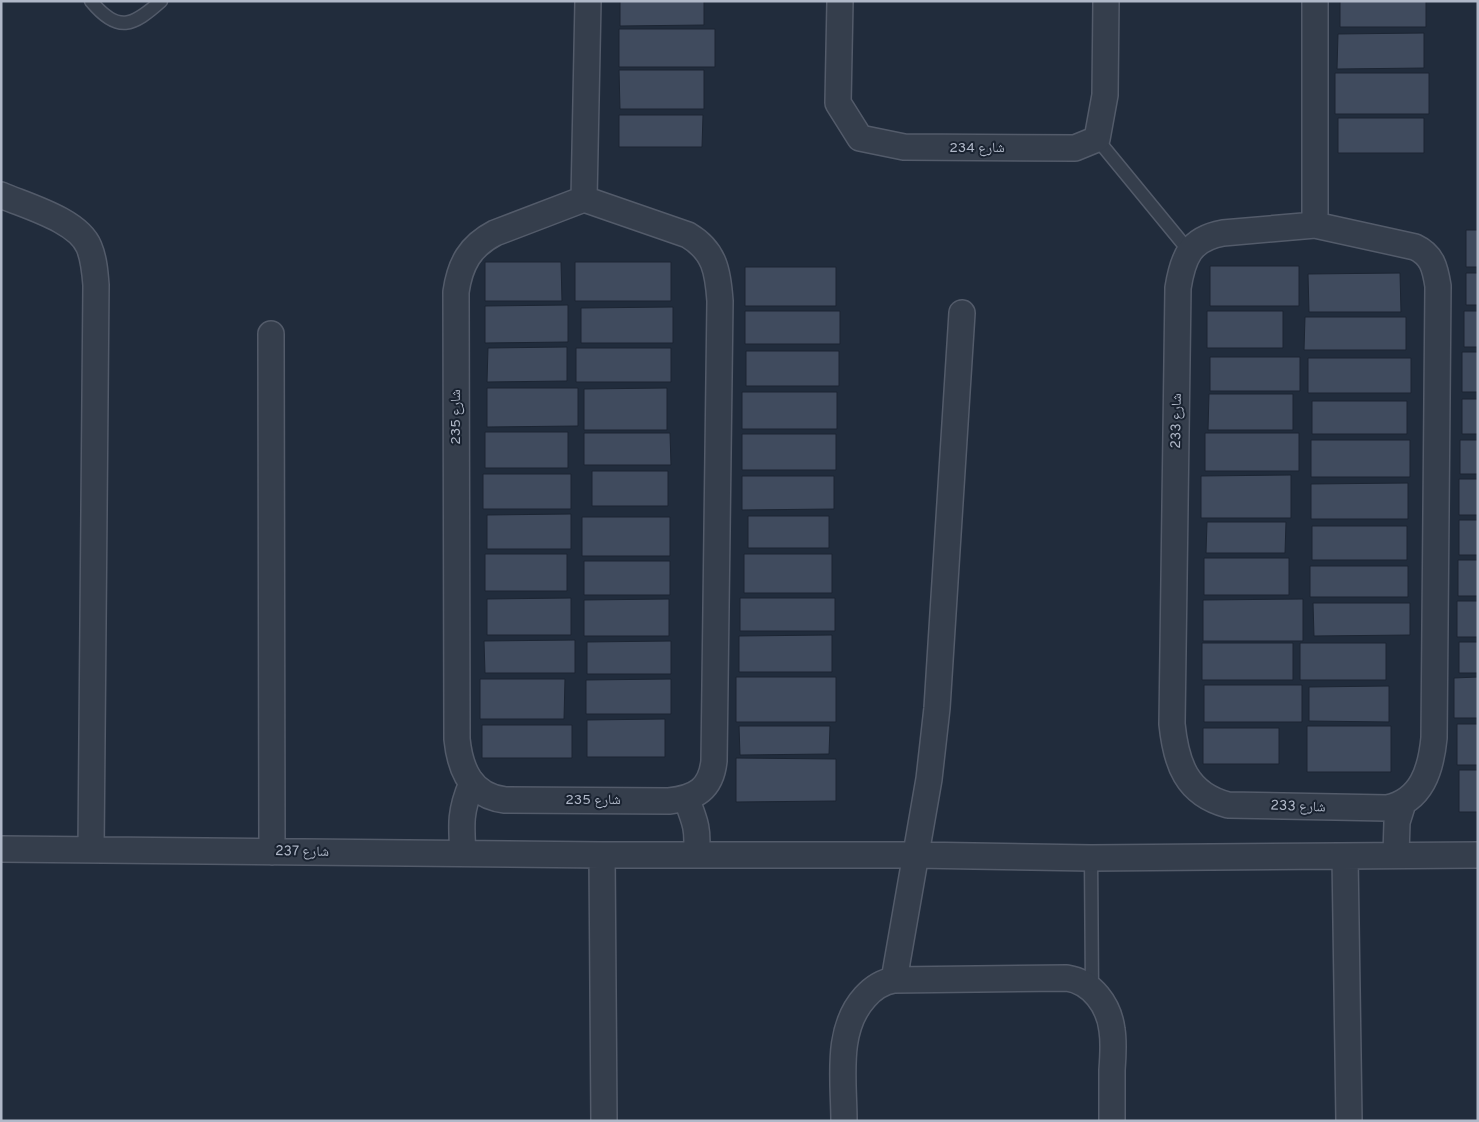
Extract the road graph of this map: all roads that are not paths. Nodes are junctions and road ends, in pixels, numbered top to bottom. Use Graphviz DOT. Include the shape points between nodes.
graph roads {
  1 [pos="91,1"];
  2 [pos="161,1"];
  3 [pos="588,1"];
  4 [pos="840,1"];
  5 [pos="1106,1"];
  6 [pos="1315,1"];
  7 [pos="1098,139"];
  8 [pos="1,195"];
  9 [pos="584,199"];
  10 [pos="1315,225"];
  11 [pos="1189,251"];
  12 [pos="962,313"];
  13 [pos="271,334"];
  14 [pos="472,783"];
  15 [pos="686,798"];
  16 [pos="1403,803"];
  17 [pos="1,849"];
  18 [pos="91,850"];
  19 [pos="272,852"];
  20 [pos="463,854"];
  21 [pos="602,854"];
  22 [pos="1478,854"];
  23 [pos="696,855"];
  24 [pos="915,855"];
  25 [pos="1396,855"];
  26 [pos="1345,856"];
  27 [pos="1092,858"];
  28 [pos="894,980"];
  29 [pos="1092,990"];
  30 [pos="604,1121"];
  31 [pos="844,1121"];
  32 [pos="1112,1121"];
  33 [pos="1350,1121"];
  1 -- 2 [label="lane" via="108,18 124,23 141,18"];
  3 -- 9 [label="street"];
  4 -- 7 [label="street, شارع 234" via="838,103 860,138 904,147 1065,148 1075,148"];
  5 -- 7 [label="street" via="1105,96"];
  6 -- 10 [label="street"];
  7 -- 11 [label="lane"];
  8 -- 18 [label="street" via="61,220 78,231 89,246 96,285"];
  9 -- 14 [label="street, شارع 235" via="487,237 469,254 458,278 457,738 461,763"];
  9 -- 15 [label="street" via="698,241 712,259 719,282 714,761 713,770 700,792"];
  10 -- 11 [label="street" via="1212,235"];
  10 -- 16 [label="street" via="1415,247 1425,252 1437,278 1434,738 1431,763 1424,779"];
  11 -- 16 [label="street, شارع 233" via="1183,262 1178,288 1172,724 1178,760 1184,773 1199,790 1228,805 1378,809"];
  12 -- 24 [label="street" via="937,708 930,778"];
  13 -- 19 [label="street"];
  14 -- 15 [label="street, شارع 235" via="486,795 505,800"];
  14 -- 20 [label="street" via="462,814"];
  15 -- 23 [label="street" via="696,826"];
  16 -- 25 [label="street" via="1397,822"];
  17 -- 18 [label="street, شارع 237"];
  18 -- 19 [label="street, شارع 237"];
  19 -- 20 [label="street, شارع 237"];
  20 -- 21 [label="street, شارع 237"];
  21 -- 23 [label="street, شارع 237"];
  21 -- 30 [label="street"];
  22 -- 25 [label="street, شارع 237"];
  23 -- 24 [label="street, شارع 237"];
  24 -- 27 [label="street, شارع 237"];
  24 -- 28 [label="street"];
  25 -- 26 [label="street, شارع 237"];
  26 -- 27 [label="street, شارع 237"];
  26 -- 33 [label="street"];
  27 -- 29 [label="lane"];
  28 -- 29 [label="street" via="1067,978 1076,979"];
  28 -- 31 [label="street" via="870,991 849,1021 844,1051"];
  29 -- 32 [label="street" via="1105,1008 1112,1030"];
}
